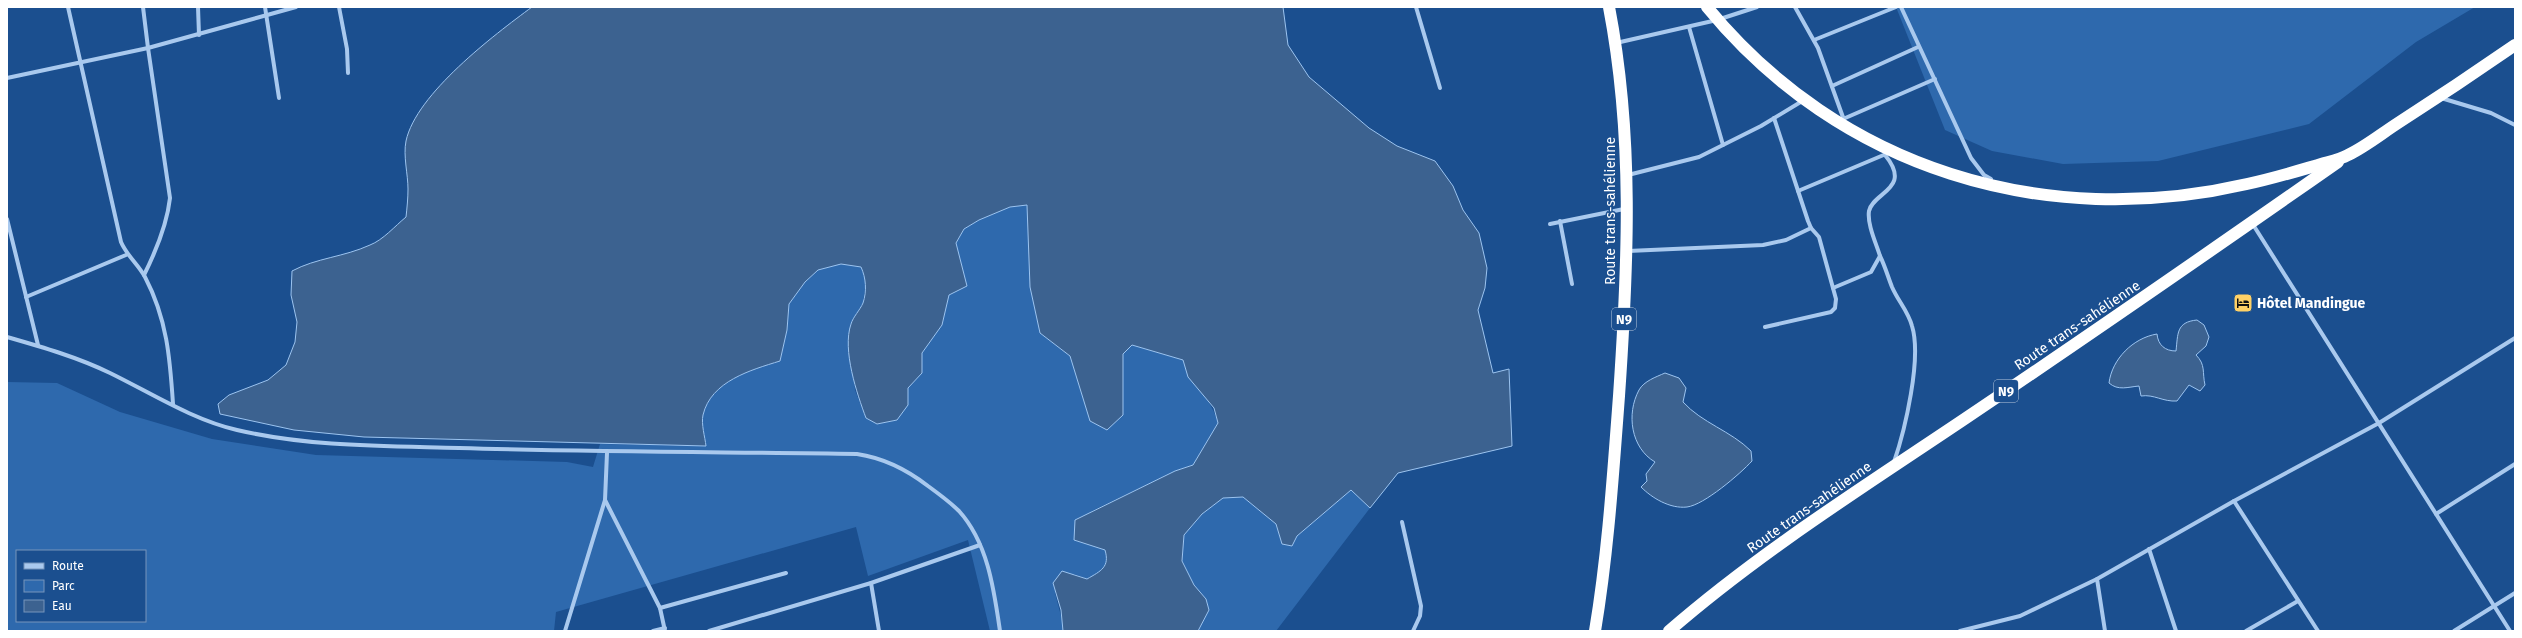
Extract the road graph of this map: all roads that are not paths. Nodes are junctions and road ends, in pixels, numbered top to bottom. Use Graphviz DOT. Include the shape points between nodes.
graph roads {
  1 [pos="68,7"];
  2 [pos="143,7"];
  3 [pos="198,7"];
  4 [pos="265,7"];
  5 [pos="296,7"];
  6 [pos="339,7"];
  7 [pos="1416,7"];
  8 [pos="1609,7"];
  9 [pos="1707,7"];
  10 [pos="1757,7"];
  11 [pos="1795,7"];
  12 [pos="1896,7"];
  13 [pos="1901,7"];
  14 [pos="266,17"];
  15 [pos="1717,20"];
  16 [pos="1689,27"];
  17 [pos="199,35"];
  18 [pos="1814,40"];
  19 [pos="1616,43"];
  20 [pos="2515,45"];
  21 [pos="1918,47"];
  22 [pos="148,48"];
  23 [pos="80,63"];
  24 [pos="348,73"];
  25 [pos="7,78"];
  26 [pos="1935,79"];
  27 [pos="1832,86"];
  28 [pos="1440,88"];
  29 [pos="2438,97"];
  30 [pos="279,98"];
  31 [pos="1804,100"];
  32 [pos="1774,118"];
  33 [pos="1844,123"];
  34 [pos="2515,125"];
  35 [pos="1723,145"];
  36 [pos="1888,153"];
  37 [pos="2347,156"];
  38 [pos="1627,175"];
  39 [pos="2008,190"];
  40 [pos="1798,191"];
  41 [pos="1627,209"];
  42 [pos="7,219"];
  43 [pos="1560,221"];
  44 [pos="2252,222"];
  45 [pos="1550,224"];
  46 [pos="1810,228"];
  47 [pos="1628,251"];
  48 [pos="126,255"];
  49 [pos="1880,256"];
  50 [pos="144,275"];
  51 [pos="1572,284"];
  52 [pos="1833,288"];
  53 [pos="26,297"];
  54 [pos="1765,327"];
  55 [pos="7,337"];
  56 [pos="2515,338"];
  57 [pos="38,345"];
  58 [pos="173,404"];
  59 [pos="2379,423"];
  60 [pos="607,453"];
  61 [pos="2515,464"];
  62 [pos="1892,468"];
  63 [pos="605,500"];
  64 [pos="2234,501"];
  65 [pos="2436,514"];
  66 [pos="1402,522"];
  67 [pos="980,545"];
  68 [pos="2149,549"];
  69 [pos="786,572"];
  70 [pos="2097,579"];
  71 [pos="871,583"];
  72 [pos="2515,593"];
  73 [pos="2298,601"];
  74 [pos="2494,606"];
  75 [pos="660,608"];
  76 [pos="665,630"];
  77 [pos="565,631"];
  78 [pos="653,631"];
  79 [pos="709,631"];
  80 [pos="879,631"];
  81 [pos="1000,631"];
  82 [pos="1413,631"];
  83 [pos="1595,631"];
  84 [pos="1669,631"];
  85 [pos="1960,631"];
  86 [pos="2106,631"];
  87 [pos="2176,631"];
  88 [pos="2246,631"];
  89 [pos="2318,631"];
  90 [pos="2454,631"];
  91 [pos="2510,631"];
  1 -- 23 [label="street"];
  2 -- 22 [label="street"];
  3 -- 17 [label="street"];
  4 -- 14 [label="street"];
  5 -- 14 [label="street"];
  6 -- 24 [label="street" via="346,43"];
  7 -- 28 [label="street"];
  8 -- 19 [label="highway, Route trans-sahélienne / N9"];
  9 -- 15 [label="highway"];
  10 -- 15 [label="street"];
  11 -- 18 [label="street"];
  12 -- 18 [label="street"];
  13 -- 21 [label="street"];
  14 -- 17 [label="street"];
  14 -- 30 [label="street"];
  15 -- 16 [label="street"];
  15 -- 31 [label="highway" via="1758,63"];
  16 -- 19 [label="street"];
  16 -- 35 [label="street"];
  17 -- 22 [label="street"];
  18 -- 27 [label="street"];
  19 -- 38 [label="highway, Route trans-sahélienne / N9" via="1624,106"];
  20 -- 29 [label="highway"];
  21 -- 26 [label="street"];
  21 -- 27 [label="street"];
  22 -- 23 [label="street"];
  22 -- 50 [label="street" via="170,198 157,247"];
  23 -- 25 [label="street"];
  23 -- 48 [label="street" via="116,223"];
  26 -- 33 [label="street"];
  26 -- 39 [label="street" via="1971,158 1984,175"];
  27 -- 33 [label="street"];
  29 -- 34 [label="street" via="2491,113"];
  29 -- 37 [label="highway"];
  31 -- 32 [label="street"];
  31 -- 33 [label="highway"];
  32 -- 35 [label="street"];
  32 -- 40 [label="street"];
  33 -- 36 [label="highway"];
  35 -- 38 [label="street" via="1699,157"];
  36 -- 39 [label="highway" via="1951,175"];
  36 -- 40 [label="street"];
  36 -- 49 [label="street" via="1893,167 1893,183 1887,192 1873,203 1869,212"];
  37 -- 39 [label="highway" via="2277,178 2215,192 2166,198 2120,201"];
  37 -- 44 [label="highway, Route trans-sahélienne / N9"];
  38 -- 41 [label="highway, Route trans-sahélienne / N9"];
  40 -- 46 [label="street"];
  41 -- 43 [label="street"];
  41 -- 47 [label="highway, Route trans-sahélienne / N9"];
  42 -- 53 [label="street"];
  43 -- 45 [label="street"];
  43 -- 51 [label="street"];
  44 -- 59 [label="street"];
  44 -- 62 [label="highway, Route trans-sahélienne / N9"];
  46 -- 47 [label="street" via="1786,240 1764,245"];
  46 -- 52 [label="street" via="1819,237"];
  47 -- 83 [label="highway, Route trans-sahélienne / N9" via="1604,571"];
  48 -- 50 [label="street"];
  48 -- 53 [label="street"];
  49 -- 52 [label="street" via="1871,272"];
  49 -- 62 [label="street" via="1892,288 1909,317 1914,336 1911,388 1901,442"];
  50 -- 58 [label="street" via="162,315"];
  52 -- 54 [label="street" via="1836,299 1835,308 1831,312"];
  53 -- 57 [label="street"];
  55 -- 57 [label="street"];
  56 -- 59 [label="street"];
  57 -- 58 [label="street" via="108,371"];
  58 -- 60 [label="street" via="236,430 317,442"];
  59 -- 64 [label="street"];
  59 -- 65 [label="street"];
  60 -- 63 [label="street"];
  60 -- 67 [label="street" via="857,454 876,457 904,470 947,500 970,526"];
  61 -- 65 [label="street"];
  62 -- 84 [label="highway, Route trans-sahélienne / N9" via="1837,503 1704,600"];
  63 -- 75 [label="street"];
  63 -- 77 [label="street"];
  64 -- 68 [label="street"];
  64 -- 73 [label="street"];
  65 -- 74 [label="street"];
  66 -- 82 [label="street" via="1421,606 1420,616"];
  67 -- 71 [label="street"];
  67 -- 81 [label="street" via="993,584"];
  68 -- 70 [label="street"];
  68 -- 87 [label="street"];
  69 -- 75 [label="street"];
  70 -- 85 [label="street" via="2020,616"];
  70 -- 86 [label="street"];
  71 -- 79 [label="street"];
  71 -- 80 [label="street"];
  72 -- 74 [label="street"];
  73 -- 88 [label="street"];
  73 -- 89 [label="street"];
  74 -- 90 [label="street"];
  74 -- 91 [label="street"];
  75 -- 76 [label="street"];
  76 -- 78 [label="street"];
}
